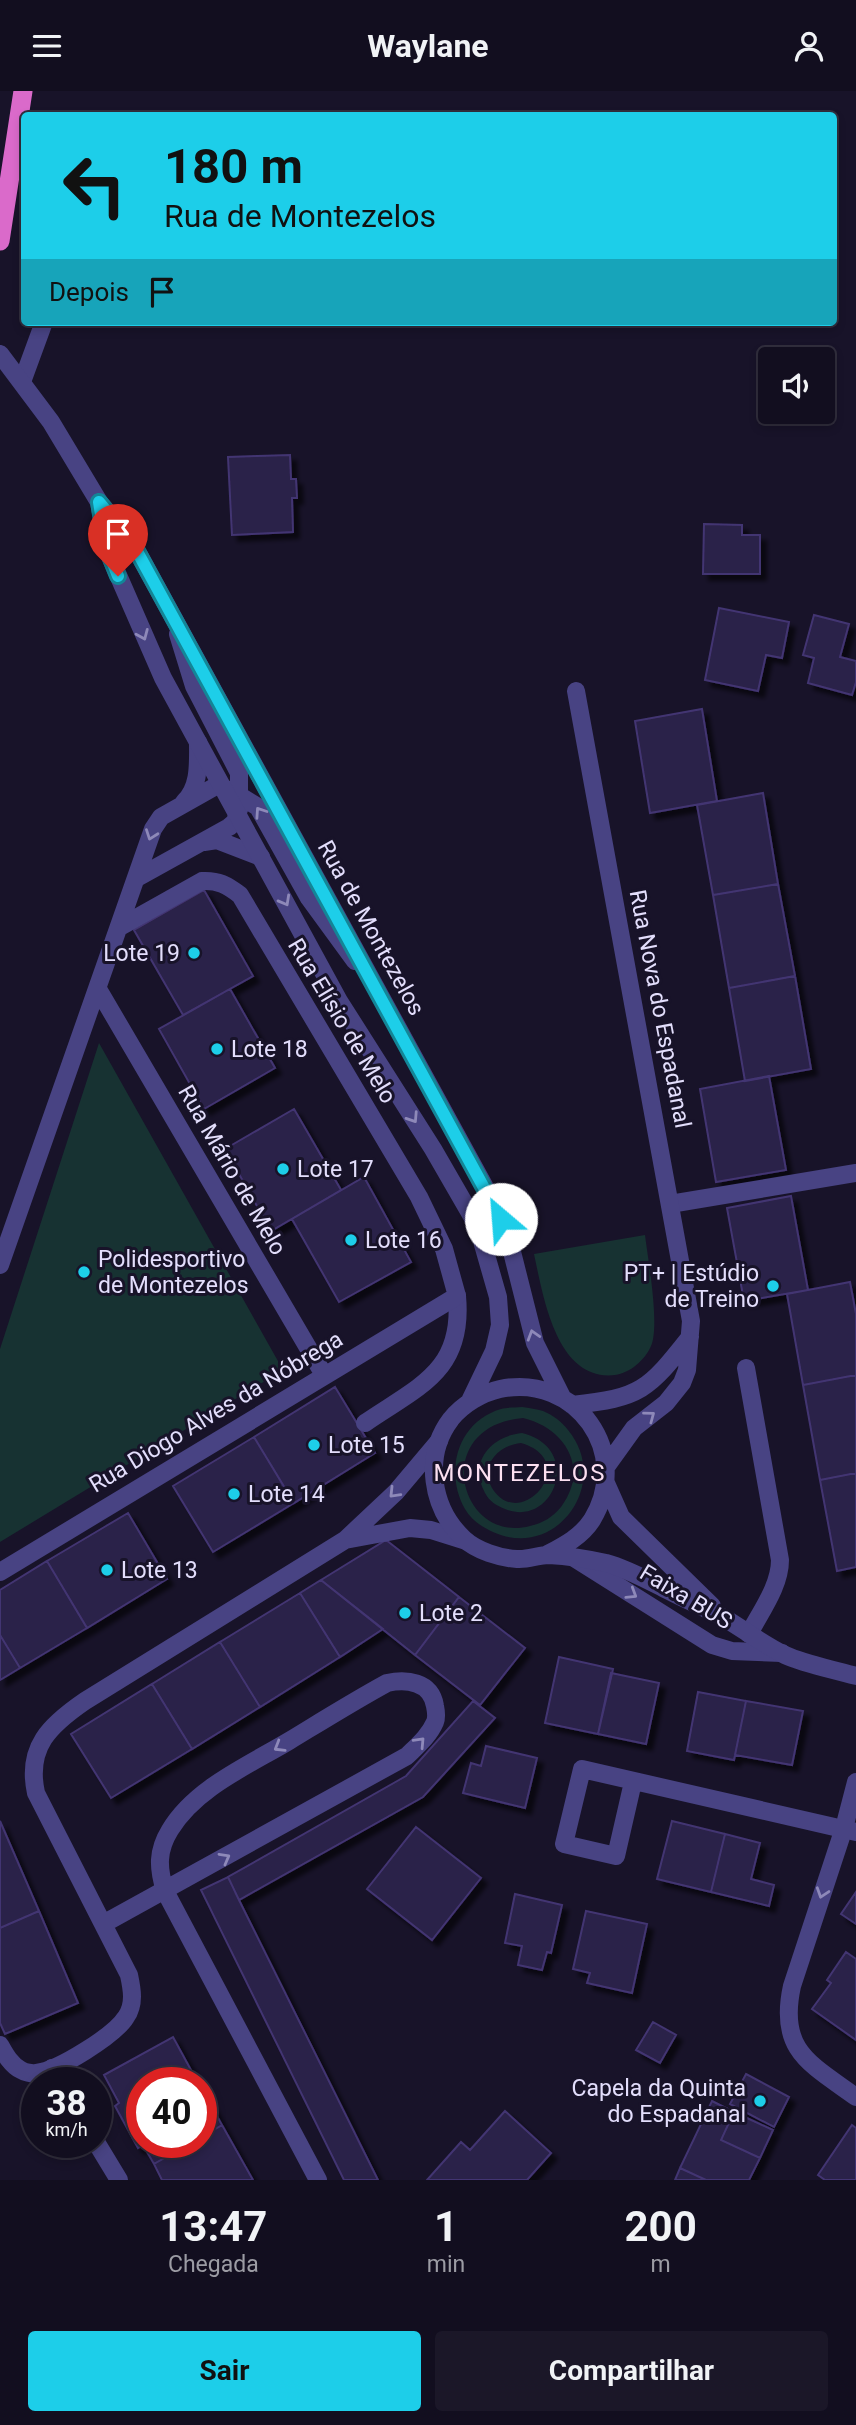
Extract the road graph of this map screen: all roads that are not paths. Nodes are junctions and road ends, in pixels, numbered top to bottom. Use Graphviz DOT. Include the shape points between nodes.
graph roads {
  1 [pos="23,91"];
  2 [pos="0,241"];
  3 [pos="43,326"];
  4 [pos="0,353"];
  5 [pos="22,382"];
  6 [pos="99,502"];
  7 [pos="173,616"];
  8 [pos="576,691"];
  9 [pos="198,742"];
  10 [pos="231,791"];
  11 [pos="182,805"];
  12 [pos="237,814"];
  13 [pos="201,843"];
  14 [pos="261,857"];
  15 [pos="137,878"];
  16 [pos="120,927"];
  17 [pos="98,989"];
  18 [pos="378,992"];
  19 [pos="856,1173"];
  20 [pos="670,1204"];
  21 [pos="0,1265"];
  22 [pos="457,1296"];
  23 [pos="690,1337"];
  24 [pos="746,1368"];
  25 [pos="324,1375"];
  26 [pos="470,1401"];
  27 [pos="567,1401"];
  28 [pos="365,1423"];
  29 [pos="439,1441"];
  30 [pos="605,1474"];
  31 [pos="345,1540"];
  32 [pos="466,1541"];
  33 [pos="546,1555"];
  34 [pos="574,1558"];
  35 [pos="0,1572"];
  36 [pos="724,1618"];
  37 [pos="748,1634"];
  38 [pos="782,1653"];
  39 [pos="856,1676"];
  40 [pos="633,1781"];
  41 [pos="856,1782"];
  42 [pos="850,1830"];
  43 [pos="165,1891"];
  44 [pos="103,1924"];
  45 [pos="0,2045"];
  46 [pos="67,2067"];
  47 [pos="21,2070"];
  48 [pos="856,2097"];
  49 [pos="106,2158"];
  50 [pos="119,2180"];
  51 [pos="318,2180"];
  1 -- 2 [label="highway"];
  3 -- 5 [label="street"];
  4 -- 5 [label="street, Rua de Montezelos"];
  5 -- 6 [label="street, Rua de Montezelos"];
  6 -- 7 [label="street, Rua de Montezelos" via="132,542"];
  6 -- 9 [label="street, Rua de Montezelos, one-way" via="108,552 148,647"];
  7 -- 10 [label="street" via="194,686 238,770"];
  7 -- 18 [label="street, Rua de Montezelos"];
  8 -- 20 [label="street, Rua Nova do Espadanal"];
  9 -- 10 [label="street, Rua de Montezelos"];
  9 -- 11 [label="street" via="196,779"];
  10 -- 11 [label="street" via="209,789"];
  10 -- 12 [label="street, Rua de Montezelos"];
  18 -- 10 [label="street, one-way" via="314,906 258,807"];
  11 -- 15 [label="street, one-way" via="156,822"];
  12 -- 13 [label="street" via="231,826"];
  12 -- 14 [label="street, Rua de Montezelos"];
  13 -- 14 [label="street" via="217,840"];
  13 -- 15 [label="street"];
  14 -- 26 [label="street, Rua de Montezelos, one-way" via="345,1011 478,1227 498,1297 500,1325 494,1351"];
  15 -- 16 [label="street"];
  16 -- 17 [label="street"];
  16 -- 22 [label="street, Rua Elísio de Melo" via="202,881 214,880 240,895 419,1197 444,1249"];
  17 -- 21 [label="street"];
  17 -- 25 [label="street, Rua Mário de Melo"];
  27 -- 18 [label="street, Rua de Montezelos, one-way" via="535,1343 501,1219"];
  19 -- 20 [label="street"];
  20 -- 23 [label="street, Rua Nova do Espadanal" via="689,1304"];
  22 -- 25 [label="street, Rua Diogo Alves da Nóbrega"];
  22 -- 28 [label="street, Rua Elísio de Melo" via="457,1331 446,1362 426,1382"];
  23 -- 27 [label="street" via="658,1377 640,1390 624,1397"];
  30 -- 23 [label="street, Rua Nova do Espadanal, one-way" via="634,1428 679,1389 687,1370"];
  24 -- 37 [label="street" via="780,1560 779,1573"];
  25 -- 35 [label="street, Rua Diogo Alves da Nóbrega"];
  26 -- 27 [label="street" via="515,1386 540,1388"];
  26 -- 29 [label="street"];
  27 -- 30 [label="street" via="585,1415 600,1439"];
  29 -- 31 [label="street, one-way" via="396,1492"];
  29 -- 32 [label="street" via="433,1466 436,1494 447,1520"];
  30 -- 33 [label="street" via="603,1495 591,1521 571,1542"];
  30 -- 36 [label="street" via="614,1505 626,1523"];
  31 -- 32 [label="street" via="410,1528 431,1529"];
  31 -- 44 [label="street" via="85,1701 44,1737 34,1764 36,1793"];
  32 -- 33 [label="street" via="490,1554 518,1559"];
  33 -- 34 [label="street"];
  34 -- 36 [label="street" via="615,1566"];
  34 -- 38 [label="street, Faixa BUS, one-way" via="712,1645 732,1651"];
  36 -- 37 [label="street"];
  37 -- 38 [label="street"];
  38 -- 39 [label="street"];
  40 -- 40 [label="street" via="616,1856 564,1845 582,1769"];
  40 -- 42 [label="street"];
  41 -- 42 [label="street"];
  42 -- 48 [label="street, one-way" via="787,2009 789,2031 800,2053"];
  43 -- 43 [label="street, one-way" via="407,1756 436,1719 435,1702 428,1691 402,1680 387,1683 221,1781 179,1818 163,1844 159,1872"];
  43 -- 44 [label="street"];
  43 -- 51 [label="street"];
  44 -- 46 [label="street" via="129,1975 133,1995 128,2015"];
  45 -- 47 [label="street"];
  49 -- 50 [label="street"];
}
